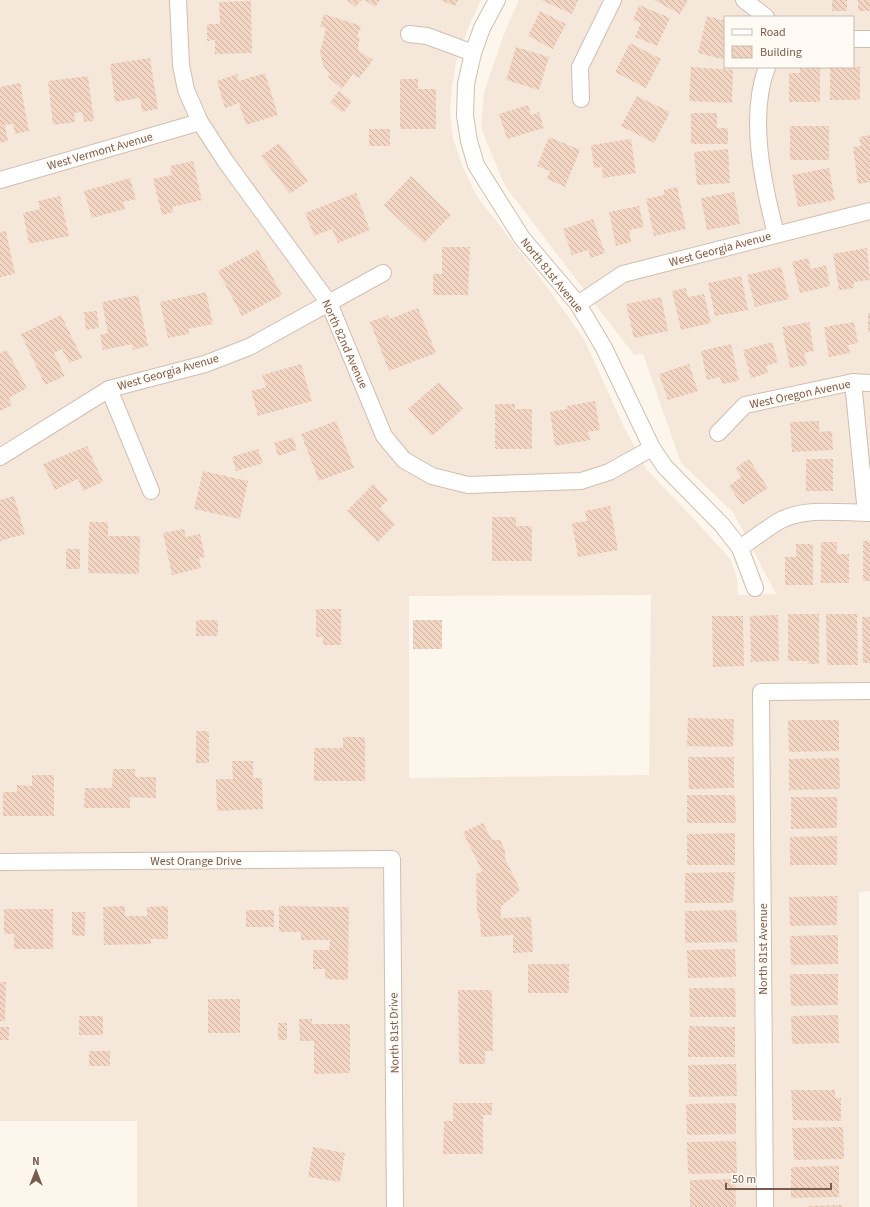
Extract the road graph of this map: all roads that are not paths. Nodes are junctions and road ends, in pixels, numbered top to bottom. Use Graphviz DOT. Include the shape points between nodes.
graph roads {
  1 [pos="178,0"];
  2 [pos="497,0"];
  3 [pos="613,0"];
  4 [pos="744,0"];
  5 [pos="765,16"];
  6 [pos="410,34"];
  7 [pos="854,39"];
  8 [pos="870,39"];
  9 [pos="473,53"];
  10 [pos="767,68"];
  11 [pos="581,99"];
  12 [pos="200,122"];
  13 [pos="0,180"];
  14 [pos="870,211"];
  15 [pos="776,234"];
  16 [pos="383,273"];
  17 [pos="329,303"];
  18 [pos="578,304"];
  19 [pos="853,382"];
  20 [pos="870,383"];
  21 [pos="109,389"];
  22 [pos="718,433"];
  23 [pos="652,448"];
  24 [pos="0,457"];
  25 [pos="151,491"];
  26 [pos="868,513"];
  27 [pos="740,548"];
  28 [pos="754,588"];
  29 [pos="870,691"];
  30 [pos="392,859"];
  31 [pos="0,862"];
  32 [pos="395,1207"];
  33 [pos="765,1207"];
  1 -- 12 [label="street, North 82nd Avenue" via="181,65 186,90"];
  2 -- 9 [label="street, North 81st Avenue" via="482,28"];
  3 -- 11 [label="street" via="580,67"];
  4 -- 5 [label="street"];
  6 -- 9 [label="street" via="427,36"];
  7 -- 8 [label="street"];
  9 -- 18 [label="street, North 81st Avenue" via="466,84 464,116 476,165 522,238"];
  10 -- 15 [label="street" via="759,109 760,155 766,195"];
  12 -- 13 [label="street, West Vermont Avenue"];
  12 -- 17 [label="street, North 82nd Avenue" via="226,162"];
  14 -- 15 [label="street, West Georgia Avenue"];
  15 -- 18 [label="street, West Georgia Avenue" via="623,274"];
  16 -- 17 [label="street, West Georgia Avenue"];
  17 -- 21 [label="street, West Georgia Avenue" via="249,347 205,364"];
  17 -- 23 [label="street, North 82nd Avenue" via="384,436 404,460 432,476 468,485 580,481 609,472"];
  18 -- 23 [label="street, North 81st Avenue" via="604,348"];
  19 -- 20 [label="street, West Oregon Avenue"];
  19 -- 22 [label="street, West Oregon Avenue" via="745,405"];
  19 -- 26 [label="street"];
  21 -- 24 [label="street, West Georgia Avenue"];
  21 -- 25 [label="street"];
  23 -- 27 [label="street, North 81st Avenue" via="666,467 722,525"];
  26 -- 27 [label="street" via="815,512 794,516 782,520"];
  27 -- 28 [label="street, North 81st Avenue"];
  29 -- 33 [label="street, North 81st Avenue" via="761,692"];
  30 -- 31 [label="street, West Orange Drive"];
  30 -- 32 [label="street, North 81st Drive"];
}
